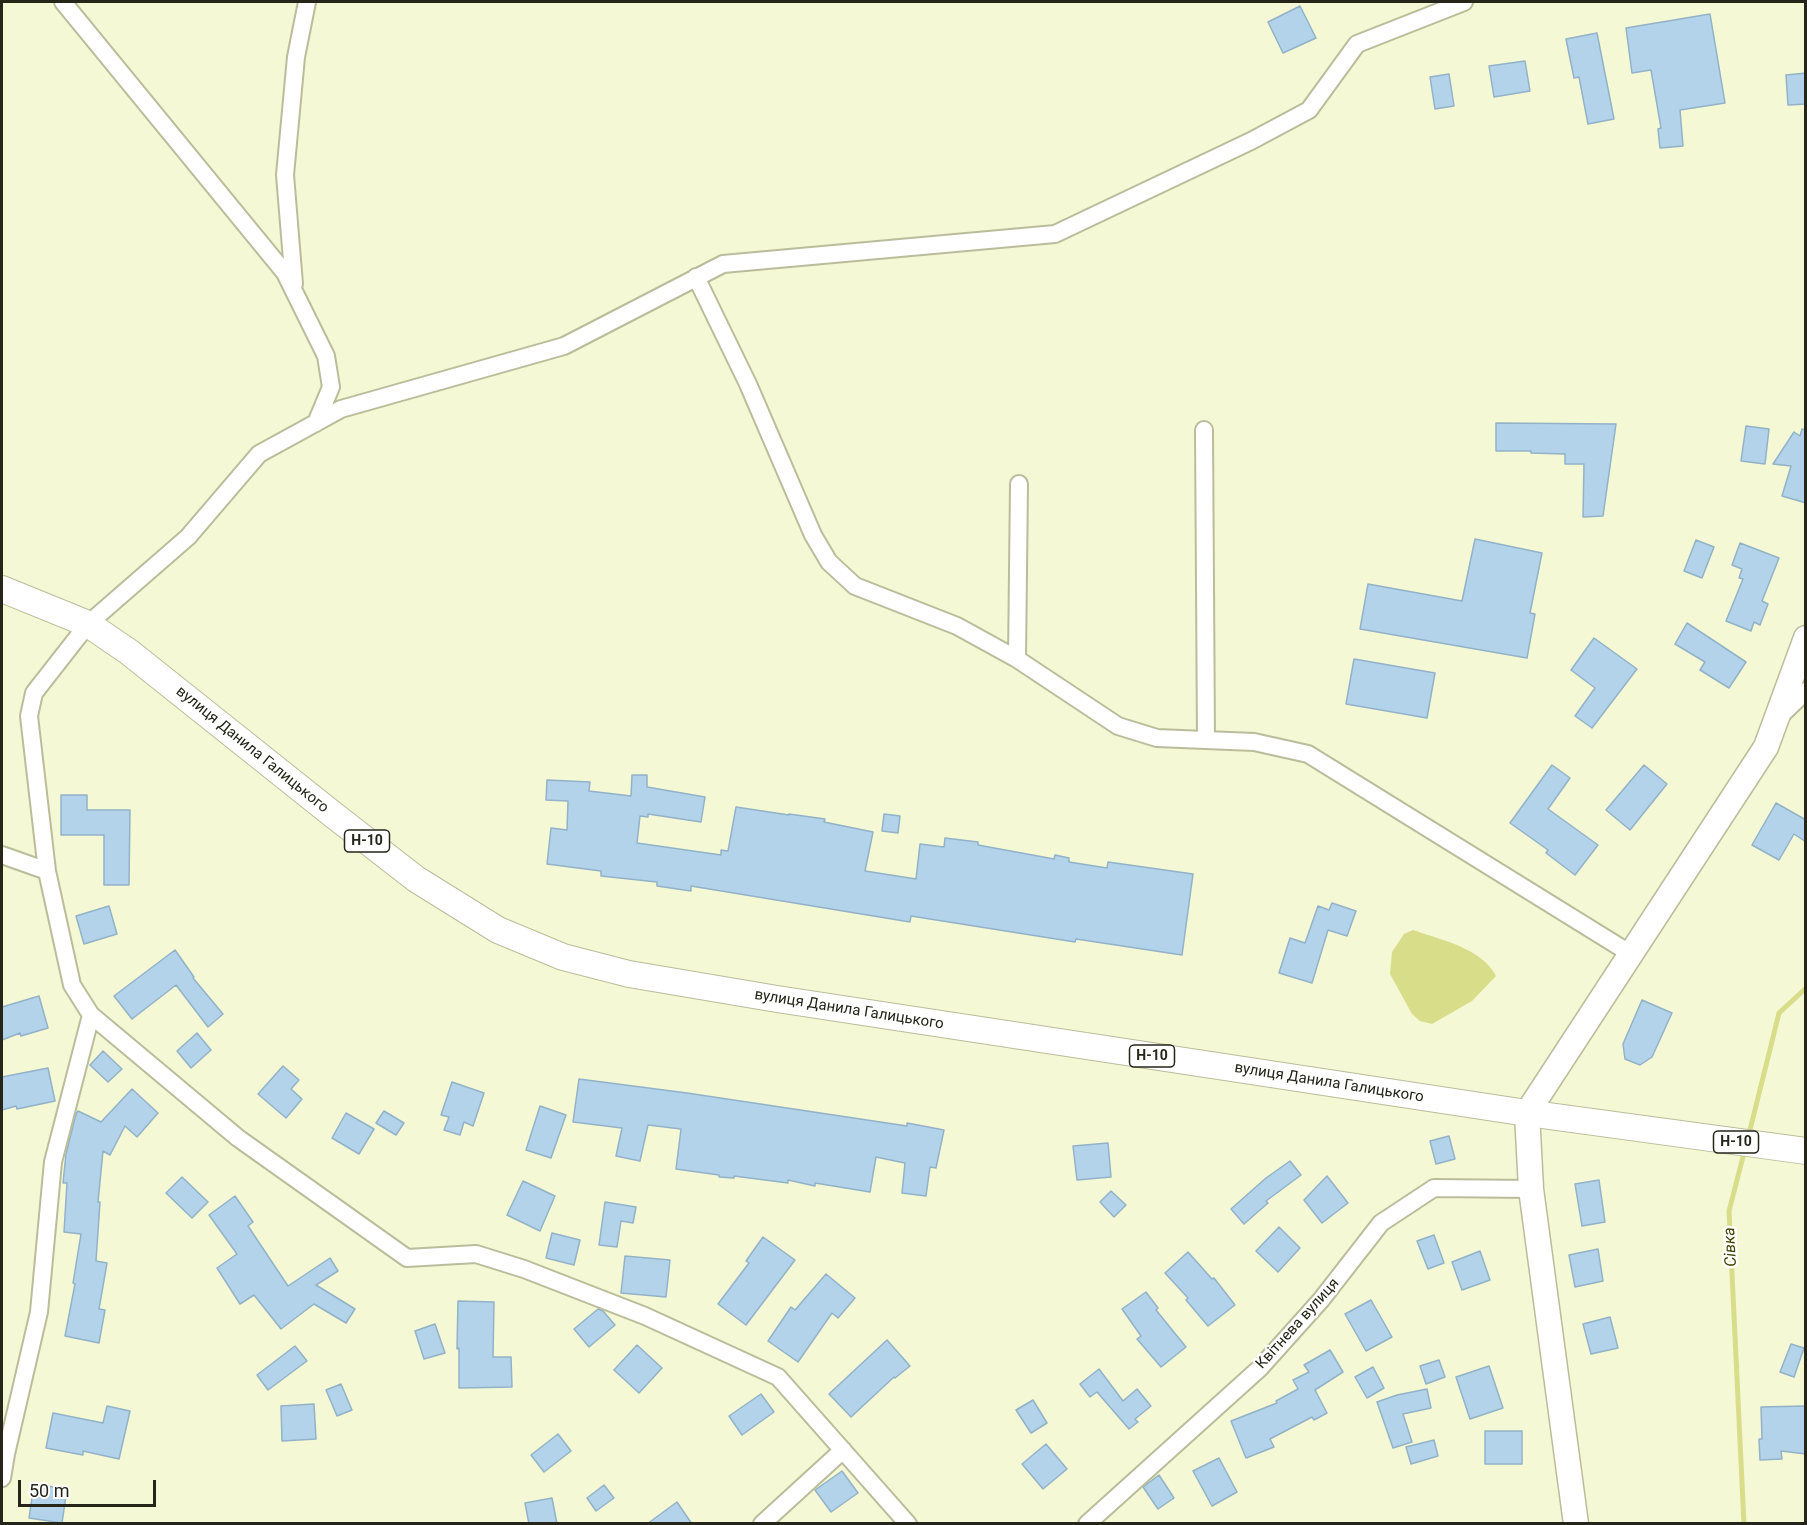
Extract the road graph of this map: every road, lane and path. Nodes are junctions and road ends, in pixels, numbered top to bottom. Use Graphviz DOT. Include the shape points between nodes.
graph roads {
  1 [pos="63,2"];
  2 [pos="308,2"];
  3 [pos="1464,2"];
  4 [pos="696,277"];
  5 [pos="295,291"];
  6 [pos="316,423"];
  7 [pos="1204,430"];
  8 [pos="1018,484"];
  9 [pos="2,589"];
  10 [pos="88,624"];
  11 [pos="1806,638"];
  12 [pos="1017,659"];
  13 [pos="1806,691"];
  14 [pos="1775,720"];
  15 [pos="1206,740"];
  16 [pos="2,855"];
  17 [pos="46,871"];
  18 [pos="1631,954"];
  19 [pos="91,1015"];
  20 [pos="1527,1113"];
  21 [pos="1806,1151"];
  22 [pos="1531,1189"];
  23 [pos="843,1450"];
  24 [pos="2,1478"];
  25 [pos="762,1524"];
  26 [pos="908,1524"];
  27 [pos="1087,1524"];
  28 [pos="1576,1524"];
  1 -- 5 [label="street" via="285,273"];
  2 -- 5 [label="street" via="296,57 285,175"];
  3 -- 4 [label="street" via="1357,44 1309,110 1055,234 723,264"];
  4 -- 6 [label="street" via="564,346 341,409"];
  4 -- 12 [label="street" via="748,384 813,535 829,562 855,585 957,626"];
  5 -- 6 [label="street" via="326,356 331,387"];
  6 -- 10 [label="street" via="259,454 188,537"];
  7 -- 15 [label="street"];
  8 -- 12 [label="street"];
  9 -- 10 [label="main road, вулиця Данила Галицького / Н-10"];
  10 -- 17 [label="street" via="34,693 30,716"];
  10 -- 20 [label="main road, вулиця Данила Галицького / Н-10" via="129,652 416,879 498,930 563,957 629,974 777,999"];
  11 -- 14 [label="street"];
  12 -- 15 [label="street" via="1118,726 1157,738"];
  13 -- 14 [label="street"];
  14 -- 18 [label="street" via="1766,747"];
  15 -- 18 [label="street" via="1254,742 1308,754"];
  16 -- 17 [label="street"];
  17 -- 19 [label="street" via="72,985"];
  18 -- 20 [label="street"];
  19 -- 23 [label="street" via="238,1138 407,1258 476,1254 655,1321 778,1377"];
  19 -- 24 [label="street" via="53,1162 39,1312"];
  20 -- 21 [label="main road, вулиця Данила Галицького / Н-10"];
  20 -- 22 [label="street"];
  22 -- 27 [label="street, Квітнева вулиця" via="1434,1188 1381,1223 1321,1300 1260,1368"];
  22 -- 28 [label="street"];
  23 -- 25 [label="street"];
  23 -- 26 [label="street"];
}
